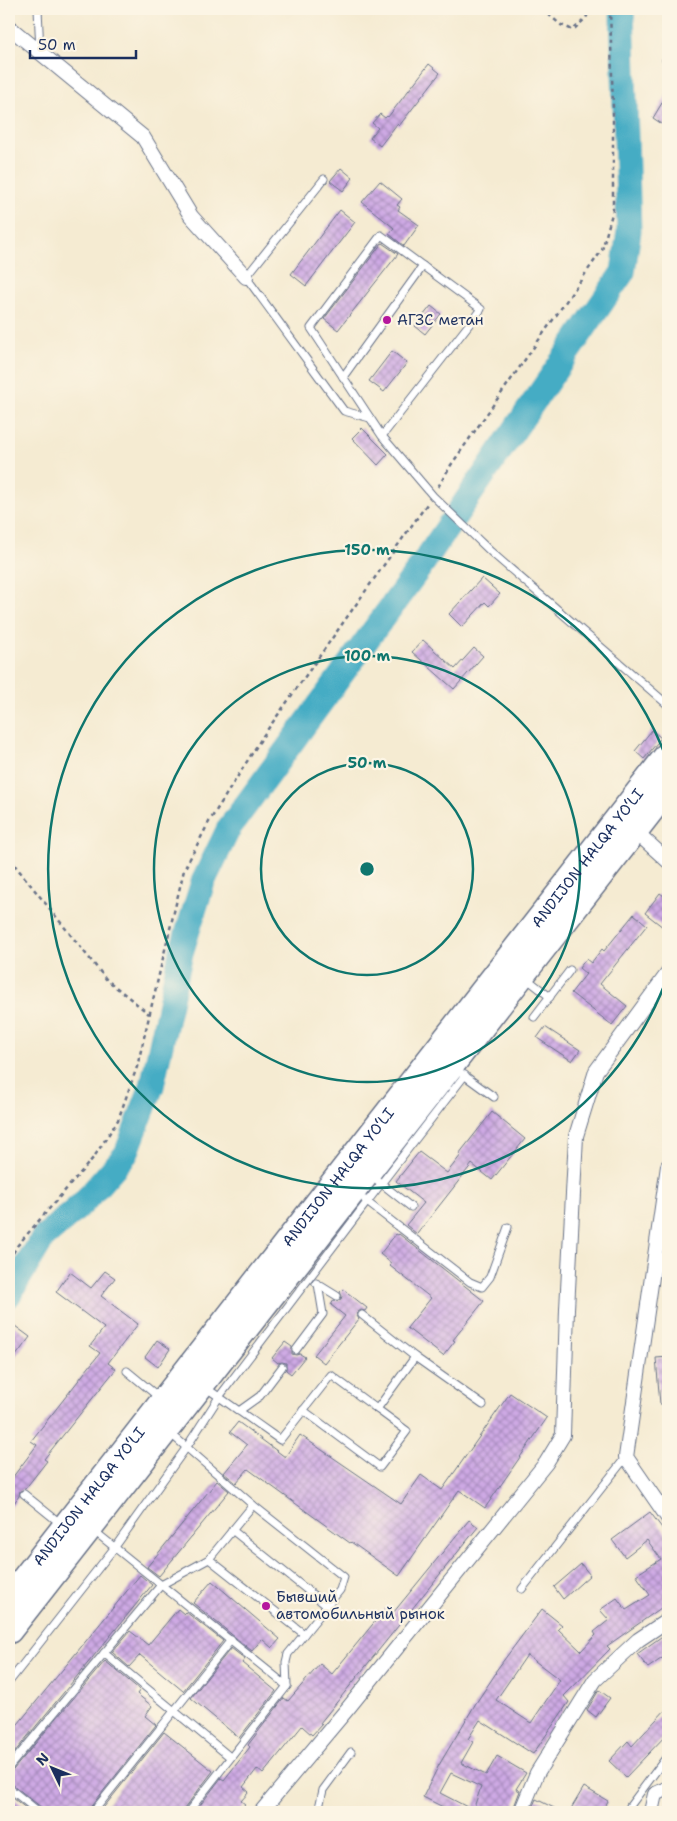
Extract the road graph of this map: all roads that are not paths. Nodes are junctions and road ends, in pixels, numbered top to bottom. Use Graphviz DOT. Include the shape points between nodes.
graph roads {
  1 [pos="38,9"];
  2 [pos="9,27"];
  3 [pos="40,52"];
  4 [pos="324,178"];
  5 [pos="423,266"];
  6 [pos="246,277"];
  7 [pos="343,377"];
  8 [pos="370,418"];
  9 [pos="382,436"];
  10 [pos="668,704"];
  11 [pos="668,755"];
  12 [pos="668,788"];
  13 [pos="635,831"];
  14 [pos="668,861"];
  15 [pos="570,970"];
  16 [pos="668,973"];
  17 [pos="522,975"];
  18 [pos="550,997"];
  19 [pos="534,1017"];
  20 [pos="458,1070"];
  21 [pos="494,1098"];
  22 [pos="668,1166"];
  23 [pos="367,1187"];
  24 [pos="411,1207"];
  25 [pos="508,1228"];
  26 [pos="301,1272"];
  27 [pos="318,1284"];
  28 [pos="337,1296"];
  29 [pos="362,1315"];
  30 [pos="296,1350"];
  31 [pos="415,1357"];
  32 [pos="282,1367"];
  33 [pos="127,1371"];
  34 [pos="210,1390"];
  35 [pos="163,1400"];
  36 [pos="483,1405"];
  37 [pos="377,1409"];
  38 [pos="303,1410"];
  39 [pos="239,1411"];
  40 [pos="166,1429"];
  41 [pos="186,1448"];
  42 [pos="626,1457"];
  43 [pos="24,1494"];
  44 [pos="662,1503"];
  45 [pos="253,1505"];
  46 [pos="668,1518"];
  47 [pos="77,1527"];
  48 [pos="232,1530"];
  49 [pos="114,1547"];
  50 [pos="209,1559"];
  51 [pos="161,1585"];
  52 [pos="14,1588"];
  53 [pos="522,1589"];
  54 [pos="327,1606"];
  55 [pos="668,1620"];
  56 [pos="9,1630"];
  57 [pos="304,1634"];
  58 [pos="231,1640"];
  59 [pos="104,1653"];
  60 [pos="9,1682"];
  61 [pos="287,1686"];
  62 [pos="174,1711"];
  63 [pos="351,1752"];
  64 [pos="668,1755"];
  65 [pos="230,1757"];
  66 [pos="9,1767"];
  67 [pos="9,1788"];
  68 [pos="668,1788"];
  69 [pos="38,1812"];
  70 [pos="92,1812"];
  71 [pos="188,1812"];
  72 [pos="261,1812"];
  73 [pos="318,1812"];
  74 [pos="521,1812"];
  75 [pos="627,1812"];
  76 [pos="651,1812"];
  1 -- 3 [label="lane"];
  2 -- 3 [label="street"];
  3 -- 6 [label="street" via="143,137 191,216"];
  4 -- 6 [label="lane"];
  5 -- 7 [label="lane"];
  5 -- 7 [label="lane" via="381,235 311,328"];
  5 -- 9 [label="lane" via="481,309"];
  6 -- 8 [label="lane" via="344,411"];
  7 -- 8 [label="lane"];
  8 -- 9 [label="lane"];
  9 -- 10 [label="lane" via="433,497 491,552"];
  11 -- 35 [label="highway, ANDIJON HALQA YO‘LI"];
  12 -- 13 [label="highway, ANDIJON HALQA YO‘LI"];
  13 -- 14 [label="street"];
  13 -- 17 [label="highway, ANDIJON HALQA YO‘LI"];
  15 -- 18 [label="lane"];
  16 -- 72 [label="street" via="596,1071 576,1136 563,1435 546,1463"];
  17 -- 18 [label="lane"];
  17 -- 20 [label="highway, ANDIJON HALQA YO‘LI"];
  18 -- 19 [label="lane"];
  20 -- 21 [label="lane"];
  20 -- 23 [label="highway, ANDIJON HALQA YO‘LI"];
  22 -- 42 [label="street"];
  23 -- 24 [label="lane"];
  23 -- 25 [label="lane" via="470,1282 482,1287 490,1277"];
  23 -- 26 [label="highway, ANDIJON HALQA YO‘LI"];
  26 -- 27 [label="lane"];
  26 -- 34 [label="highway, ANDIJON HALQA YO‘LI"];
  27 -- 28 [label="lane"];
  27 -- 30 [label="lane" via="323,1314"];
  29 -- 31 [label="lane"];
  31 -- 36 [label="lane"];
  31 -- 37 [label="lane"];
  32 -- 39 [label="lane" via="260,1396"];
  33 -- 35 [label="lane"];
  34 -- 39 [label="lane"];
  34 -- 40 [label="highway, ANDIJON HALQA YO‘LI"];
  34 -- 41 [label="lane"];
  35 -- 47 [label="highway, ANDIJON HALQA YO‘LI"];
  37 -- 38 [label="lane" via="331,1375"];
  37 -- 38 [label="lane" via="407,1431 380,1467"];
  38 -- 39 [label="lane" via="280,1440"];
  40 -- 41 [label="lane"];
  40 -- 47 [label="highway, ANDIJON HALQA YO‘LI"];
  41 -- 45 [label="lane"];
  41 -- 49 [label="lane"];
  42 -- 44 [label="street"];
  42 -- 53 [label="lane"];
  43 -- 47 [label="lane"];
  44 -- 46 [label="street"];
  45 -- 48 [label="lane"];
  45 -- 54 [label="lane" via="344,1577 340,1590"];
  47 -- 49 [label="lane"];
  47 -- 52 [label="highway, ANDIJON HALQA YO‘LI"];
  47 -- 56 [label="highway, ANDIJON HALQA YO‘LI"];
  48 -- 50 [label="lane"];
  48 -- 54 [label="lane"];
  49 -- 51 [label="lane"];
  49 -- 60 [label="lane"];
  50 -- 51 [label="lane"];
  50 -- 57 [label="lane"];
  51 -- 58 [label="lane"];
  51 -- 59 [label="lane"];
  54 -- 57 [label="lane"];
  55 -- 74 [label="street" via="638,1640 595,1680 537,1773"];
  57 -- 61 [label="lane" via="286,1658"];
  58 -- 61 [label="lane"];
  58 -- 62 [label="lane"];
  59 -- 62 [label="lane"];
  59 -- 66 [label="lane"];
  61 -- 65 [label="lane"];
  62 -- 65 [label="lane"];
  62 -- 70 [label="lane"];
  63 -- 73 [label="lane" via="323,1790"];
  64 -- 75 [label="lane"];
  65 -- 71 [label="lane"];
  67 -- 69 [label="lane"];
  68 -- 76 [label="street" via="655,1794"];
}
